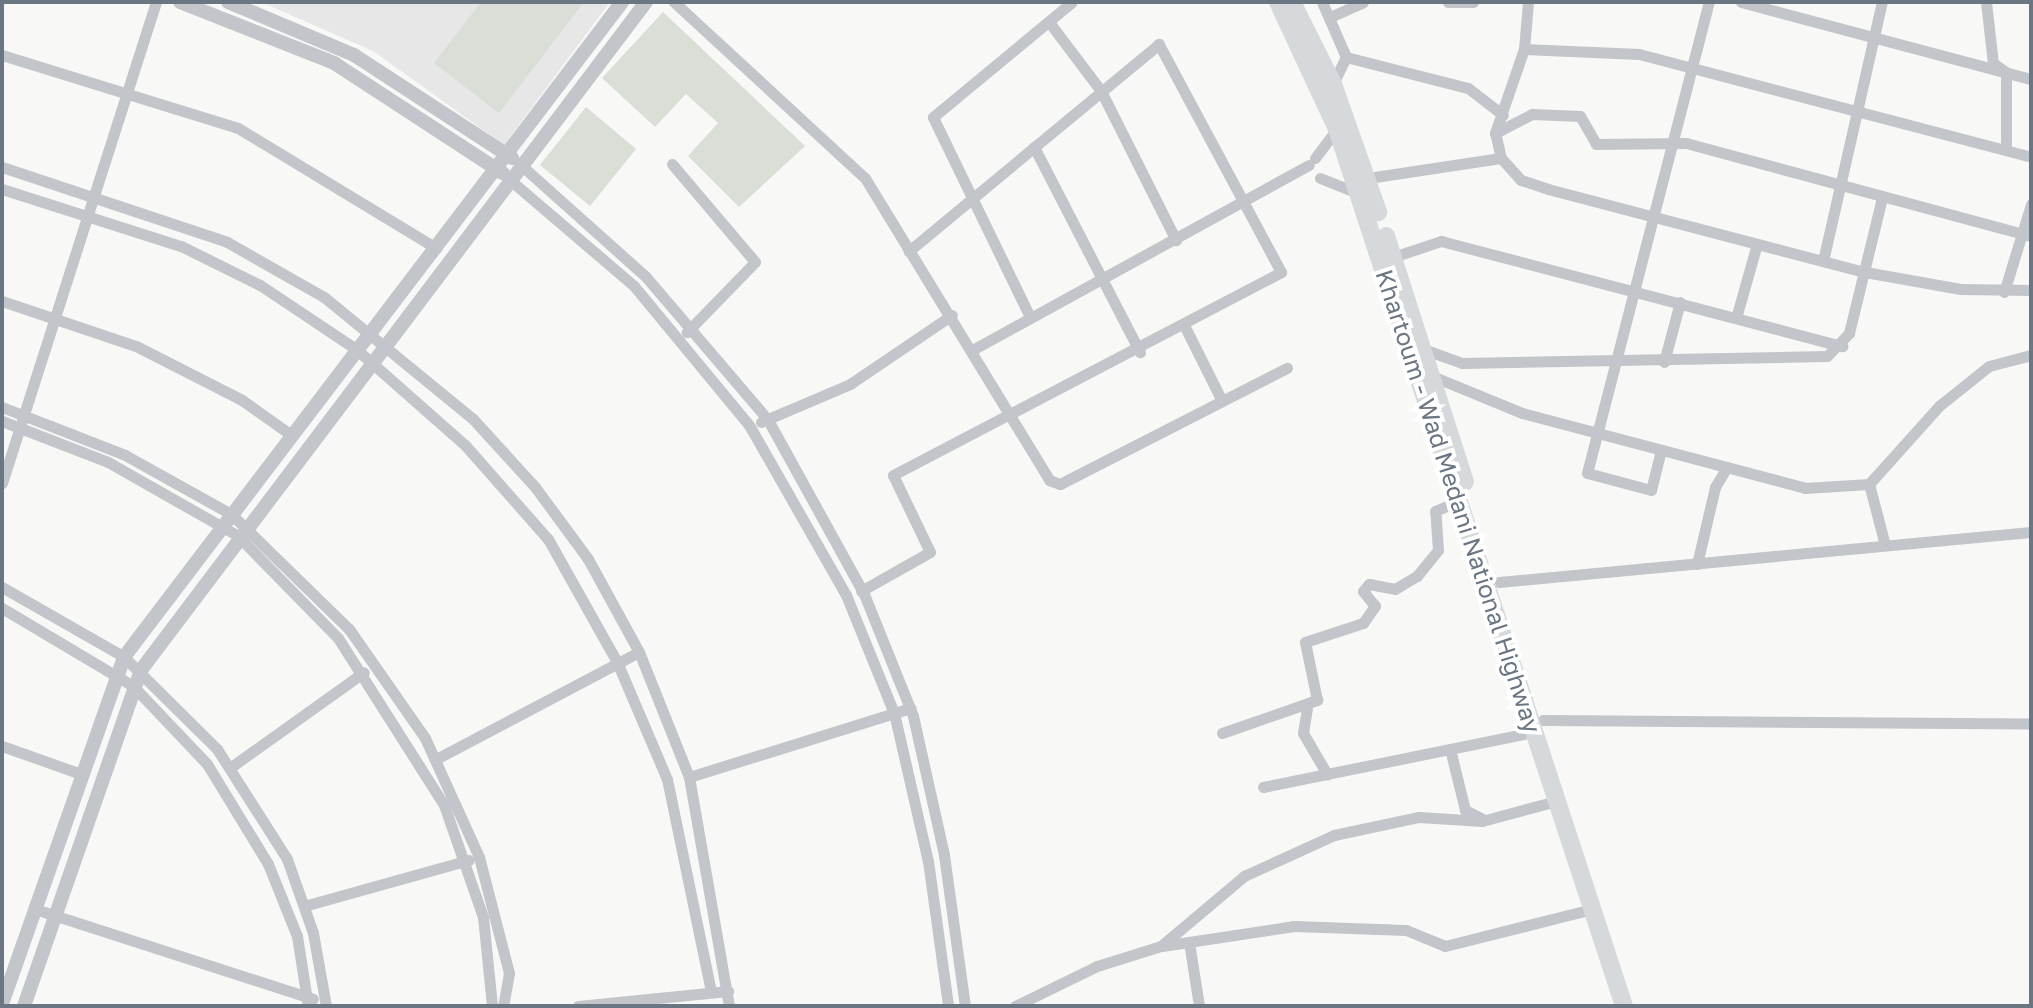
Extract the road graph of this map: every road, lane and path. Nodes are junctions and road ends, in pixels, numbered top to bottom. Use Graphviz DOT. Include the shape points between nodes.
graph roads {
  1 [pos="156,2"];
  2 [pos="180,2"];
  3 [pos="228,2"];
  4 [pos="622,2"];
  5 [pos="646,2"];
  6 [pos="674,2"];
  7 [pos="1072,2"];
  8 [pos="1278,2"];
  9 [pos="1292,2"];
  10 [pos="1322,2"];
  11 [pos="1363,2"];
  12 [pos="1448,2"];
  13 [pos="1473,2"];
  14 [pos="1528,2"];
  15 [pos="1709,2"];
  16 [pos="1741,2"];
  17 [pos="1882,2"];
  18 [pos="1986,2"];
  19 [pos="1782,8"];
  20 [pos="1330,17"];
  21 [pos="1049,22"];
  22 [pos="1873,39"];
  23 [pos="592,42"];
  24 [pos="1524,49"];
  25 [pos="607,53"];
  26 [pos="2,55"];
  27 [pos="1346,57"];
  28 [pos="1693,67"];
  29 [pos="2006,72"];
  30 [pos="2031,79"];
  31 [pos="1333,84"];
  32 [pos="1101,91"];
  33 [pos="126,95"];
  34 [pos="1858,113"];
  35 [pos="1503,115"];
  36 [pos="1337,129"];
  37 [pos="1495,133"];
  38 [pos="1674,143"];
  39 [pos="1034,147"];
  40 [pos="2006,149"];
  41 [pos="506,154"];
  42 [pos="2031,157"];
  43 [pos="1501,158"];
  44 [pos="672,164"];
  45 [pos="522,166"];
  46 [pos="2,167"];
  47 [pos="496,167"];
  48 [pos="1312,170"];
  49 [pos="510,180"];
  50 [pos="1364,186"];
  51 [pos="1842,188"];
  52 [pos="2,189"];
  53 [pos="95,194"];
  54 [pos="974,197"];
  55 [pos="1882,198"];
  56 [pos="1248,202"];
  57 [pos="2031,204"];
  58 [pos="90,215"];
  59 [pos="1652,217"];
  60 [pos="2027,235"];
  61 [pos="1176,240"];
  62 [pos="1757,244"];
  63 [pos="436,248"];
  64 [pos="909,251"];
  65 [pos="1393,257"];
  66 [pos="1823,261"];
  67 [pos="1865,272"];
  68 [pos="1100,278"];
  69 [pos="2031,290"];
  70 [pos="1633,291"];
  71 [pos="2004,292"];
  72 [pos="2,301"];
  73 [pos="1680,302"];
  74 [pos="952,315"];
  75 [pos="1029,315"];
  76 [pos="1736,318"];
  77 [pos="54,319"];
  78 [pos="1185,327"];
  79 [pos="690,330"];
  80 [pos="370,332"];
  81 [pos="679,339"];
  82 [pos="387,345"];
  83 [pos="1842,346"];
  84 [pos="356,349"];
  85 [pos="974,349"];
  86 [pos="1423,349"];
  87 [pos="1140,352"];
  88 [pos="2031,355"];
  89 [pos="373,362"];
  90 [pos="1617,362"];
  91 [pos="1664,362"];
  92 [pos="1287,368"];
  93 [pos="1432,376"];
  94 [pos="1221,399"];
  95 [pos="2,407"];
  96 [pos="24,413"];
  97 [pos="1015,416"];
  98 [pos="768,420"];
  99 [pos="2,421"];
  100 [pos="749,425"];
  101 [pos="20,427"];
  102 [pos="1598,433"];
  103 [pos="291,435"];
  104 [pos="1661,450"];
  105 [pos="1727,467"];
  106 [pos="2,483"];
  107 [pos="1869,484"];
  108 [pos="1458,501"];
  109 [pos="231,514"];
  110 [pos="221,526"];
  111 [pos="243,530"];
  112 [pos="2031,532"];
  113 [pos="1885,545"];
  114 [pos="1697,564"];
  115 [pos="1499,582"];
  116 [pos="2,587"];
  117 [pos="861,591"];
  118 [pos="2,608"];
  119 [pos="639,652"];
  120 [pos="124,657"];
  121 [pos="617,662"];
  122 [pos="141,670"];
  123 [pos="364,672"];
  124 [pos="115,674"];
  125 [pos="133,686"];
  126 [pos="911,708"];
  127 [pos="1307,708"];
  128 [pos="894,713"];
  129 [pos="2031,723"];
  130 [pos="1539,726"];
  131 [pos="1222,733"];
  132 [pos="2,746"];
  133 [pos="1451,753"];
  134 [pos="436,759"];
  135 [pos="231,767"];
  136 [pos="81,774"];
  137 [pos="1327,774"];
  138 [pos="689,777"];
  139 [pos="1263,787"];
  140 [pos="1556,801"];
  141 [pos="1486,820"];
  142 [pos="926,854"];
  143 [pos="944,855"];
  144 [pos="479,857"];
  145 [pos="465,861"];
  146 [pos="304,906"];
  147 [pos="35,909"];
  148 [pos="1592,909"];
  149 [pos="55,916"];
  150 [pos="1189,942"];
  151 [pos="1161,946"];
  152 [pos="728,991"];
  153 [pos="711,992"];
  154 [pos="308,1002"];
  155 [pos="2,1004"];
  156 [pos="326,1004"];
  157 [pos="608,1004"];
  158 [pos="24,1006"];
  159 [pos="492,1006"];
  160 [pos="503,1006"];
  161 [pos="578,1006"];
  162 [pos="729,1006"];
  163 [pos="948,1006"];
  164 [pos="965,1006"];
  165 [pos="1015,1006"];
  166 [pos="1199,1006"];
  167 [pos="1624,1006"];
  168 [pos="1636,1006"];
  1 -- 33 [label="street"];
  2 -- 47 [label="street" via="334,63"];
  3 -- 41 [label="street" via="354,55"];
  4 -- 23 [label="street"];
  5 -- 25 [label="street"];
  6 -- 64 [label="street" via="865,178"];
  7 -- 21 [label="street"];
  8 -- 36 [label="highway, Khartoum - Wad Medani National Highway"];
  9 -- 31 [label="highway, Khartoum - Wad Medani National Highway"];
  10 -- 20 [label="street"];
  11 -- 20 [label="street"];
  12 -- 13 [label="street"];
  14 -- 24 [label="street"];
  15 -- 28 [label="street"];
  16 -- 19 [label="street"];
  17 -- 22 [label="street"];
  18 -- 29 [label="street" via="1993,63"];
  19 -- 22 [label="street"];
  20 -- 27 [label="street"];
  21 -- 32 [label="street"];
  21 -- 54 [label="street" via="933,117"];
  22 -- 29 [label="street"];
  22 -- 34 [label="street"];
  23 -- 25 [label="street"];
  23 -- 41 [label="street"];
  24 -- 28 [label="street" via="1622,52"];
  24 -- 35 [label="street"];
  25 -- 45 [label="street"];
  26 -- 33 [label="street"];
  27 -- 31 [label="street"];
  27 -- 35 [label="street" via="1468,88"];
  28 -- 34 [label="street"];
  28 -- 38 [label="street"];
  29 -- 30 [label="street"];
  29 -- 40 [label="street"];
  31 -- 50 [label="highway, Khartoum - Wad Medani National Highway"];
  32 -- 39 [label="street"];
  32 -- 56 [label="street" via="1159,44"];
  32 -- 61 [label="street"];
  33 -- 53 [label="street"];
  33 -- 63 [label="street" via="238,128"];
  34 -- 40 [label="street"];
  34 -- 51 [label="street"];
  35 -- 37 [label="street"];
  36 -- 48 [label="street"];
  36 -- 50 [label="highway, Khartoum - Wad Medani National Highway"];
  37 -- 38 [label="street" via="1532,114 1580,116 1596,144"];
  37 -- 43 [label="street"];
  38 -- 51 [label="street"];
  38 -- 59 [label="street"];
  39 -- 54 [label="street"];
  39 -- 68 [label="street"];
  40 -- 42 [label="street"];
  41 -- 45 [label="street"];
  41 -- 47 [label="street"];
  43 -- 50 [label="street"];
  43 -- 59 [label="street" via="1521,180"];
  44 -- 79 [label="street" via="755,262"];
  45 -- 49 [label="street"];
  45 -- 79 [label="street" via="646,277"];
  46 -- 53 [label="street"];
  47 -- 49 [label="street"];
  47 -- 63 [label="street"];
  48 -- 50 [label="street"];
  48 -- 56 [label="street"];
  49 -- 81 [label="street" via="634,286"];
  49 -- 82 [label="street"];
  50 -- 65 [label="highway, Khartoum - Wad Medani National Highway"];
  50 -- 108 [label="highway, Khartoum - Wad Medani National Highway"];
  51 -- 55 [label="street"];
  51 -- 66 [label="street"];
  52 -- 58 [label="street"];
  53 -- 58 [label="street"];
  53 -- 80 [label="street" via="227,242"];
  54 -- 64 [label="street"];
  54 -- 75 [label="street"];
  55 -- 60 [label="street"];
  55 -- 67 [label="street"];
  56 -- 61 [label="street"];
  56 -- 78 [label="street" via="1281,272"];
  57 -- 60 [label="street"];
  58 -- 77 [label="street"];
  58 -- 84 [label="street" via="181,246 260,285"];
  59 -- 62 [label="street"];
  59 -- 70 [label="street"];
  60 -- 71 [label="street"];
  61 -- 68 [label="street"];
  62 -- 66 [label="street"];
  62 -- 76 [label="street"];
  63 -- 80 [label="street"];
  64 -- 74 [label="street"];
  65 -- 70 [label="street" via="1441,241"];
  65 -- 86 [label="highway, Khartoum - Wad Medani National Highway"];
  66 -- 67 [label="street"];
  67 -- 71 [label="street"];
  67 -- 83 [label="street"];
  68 -- 75 [label="street"];
  68 -- 87 [label="street"];
  69 -- 71 [label="street"];
  70 -- 73 [label="street"];
  70 -- 90 [label="street"];
  72 -- 77 [label="street"];
  73 -- 76 [label="street"];
  73 -- 91 [label="street"];
  74 -- 85 [label="street"];
  74 -- 98 [label="street" via="850,384"];
  75 -- 85 [label="street"];
  76 -- 83 [label="street"];
  77 -- 96 [label="street"];
  77 -- 103 [label="street" via="184,368"];
  78 -- 87 [label="street"];
  78 -- 94 [label="street"];
  79 -- 81 [label="street"];
  79 -- 98 [label="street"];
  80 -- 82 [label="street"];
  80 -- 84 [label="street"];
  81 -- 100 [label="street"];
  82 -- 89 [label="street"];
  82 -- 119 [label="street" via="473,419 535,487 588,559"];
  83 -- 91 [label="street" via="1827,356"];
  84 -- 89 [label="street"];
  84 -- 103 [label="street"];
  85 -- 97 [label="street"];
  86 -- 90 [label="street" via="1462,363"];
  86 -- 93 [label="highway, Khartoum - Wad Medani National Highway"];
  87 -- 97 [label="street"];
  88 -- 107 [label="street" via="1989,366 1939,406"];
  89 -- 111 [label="street"];
  89 -- 121 [label="street" via="465,445 548,539"];
  90 -- 91 [label="street"];
  90 -- 102 [label="street"];
  92 -- 94 [label="street"];
  93 -- 102 [label="street" via="1522,413"];
  93 -- 115 [label="highway, Khartoum - Wad Medani National Highway"];
  94 -- 97 [label="street" via="1060,484 1049,480"];
  95 -- 96 [label="street"];
  96 -- 101 [label="street"];
  96 -- 109 [label="street" via="125,455"];
  97 -- 117 [label="street" via="893,475 930,552"];
  98 -- 100 [label="street"];
  98 -- 117 [label="street"];
  99 -- 101 [label="street"];
  100 -- 128 [label="street" via="846,595"];
  101 -- 106 [label="street"];
  101 -- 110 [label="street" via="108,462"];
  102 -- 104 [label="street"];
  102 -- 104 [label="street" via="1587,473 1651,490"];
  103 -- 109 [label="street"];
  104 -- 105 [label="street"];
  105 -- 107 [label="street" via="1805,488"];
  105 -- 114 [label="street" via="1715,487"];
  107 -- 113 [label="street"];
  108 -- 127 [label="street" via="1435,511 1438,550 1424,569 1395,589 1369,584 1363,591 1375,606 1363,623 1305,642 1319,693"];
  108 -- 130 [label="highway, Khartoum - Wad Medani National Highway"];
  109 -- 110 [label="street"];
  109 -- 111 [label="street"];
  110 -- 111 [label="street"];
  110 -- 120 [label="street"];
  111 -- 122 [label="street"];
  111 -- 123 [label="street"];
  111 -- 134 [label="street" via="349,629"];
  112 -- 113 [label="street"];
  113 -- 114 [label="street"];
  114 -- 115 [label="street"];
  115 -- 130 [label="highway, Khartoum - Wad Medani National Highway"];
  116 -- 120 [label="street"];
  117 -- 126 [label="street"];
  118 -- 124 [label="street"];
  119 -- 121 [label="street"];
  119 -- 138 [label="street"];
  120 -- 122 [label="street"];
  120 -- 124 [label="street"];
  121 -- 134 [label="street"];
  121 -- 153 [label="street" via="667,779"];
  122 -- 125 [label="street"];
  122 -- 135 [label="street" via="196,722"];
  123 -- 135 [label="street"];
  123 -- 145 [label="street" via="444,805"];
  124 -- 125 [label="street"];
  124 -- 136 [label="street"];
  125 -- 149 [label="street"];
  125 -- 154 [label="street" via="185,737 236,807 297,936"];
  126 -- 128 [label="street"];
  126 -- 143 [label="street"];
  127 -- 131 [label="street"];
  127 -- 137 [label="street" via="1303,733"];
  128 -- 138 [label="street"];
  128 -- 142 [label="street"];
  129 -- 130 [label="street"];
  130 -- 133 [label="street"];
  130 -- 140 [label="highway, Khartoum - Wad Medani National Highway"];
  130 -- 168 [label="highway, Khartoum - Wad Medani National Highway"];
  132 -- 136 [label="street"];
  133 -- 137 [label="street"];
  133 -- 141 [label="street" via="1465,810"];
  134 -- 144 [label="street"];
  135 -- 146 [label="street" via="287,859"];
  136 -- 147 [label="street"];
  137 -- 139 [label="street"];
  138 -- 152 [label="street"];
  140 -- 141 [label="street"];
  140 -- 148 [label="highway, Khartoum - Wad Medani National Highway"];
  141 -- 151 [label="street" via="1419,817 1334,835 1244,876"];
  142 -- 143 [label="street"];
  142 -- 163 [label="street"];
  143 -- 164 [label="street"];
  144 -- 145 [label="street"];
  144 -- 160 [label="street" via="509,973"];
  145 -- 146 [label="street"];
  145 -- 159 [label="street" via="483,917"];
  146 -- 156 [label="street"];
  147 -- 149 [label="street"];
  147 -- 155 [label="street"];
  148 -- 150 [label="street" via="1445,946 1406,930 1294,926"];
  148 -- 167 [label="highway, Khartoum - Wad Medani National Highway"];
  149 -- 154 [label="street"];
  149 -- 158 [label="street"];
  150 -- 151 [label="street"];
  150 -- 166 [label="street"];
  151 -- 165 [label="street" via="1097,966"];
  152 -- 153 [label="street"];
  152 -- 162 [label="street"];
  153 -- 157 [label="street"];
  154 -- 156 [label="street"];
  157 -- 161 [label="street"];
}
